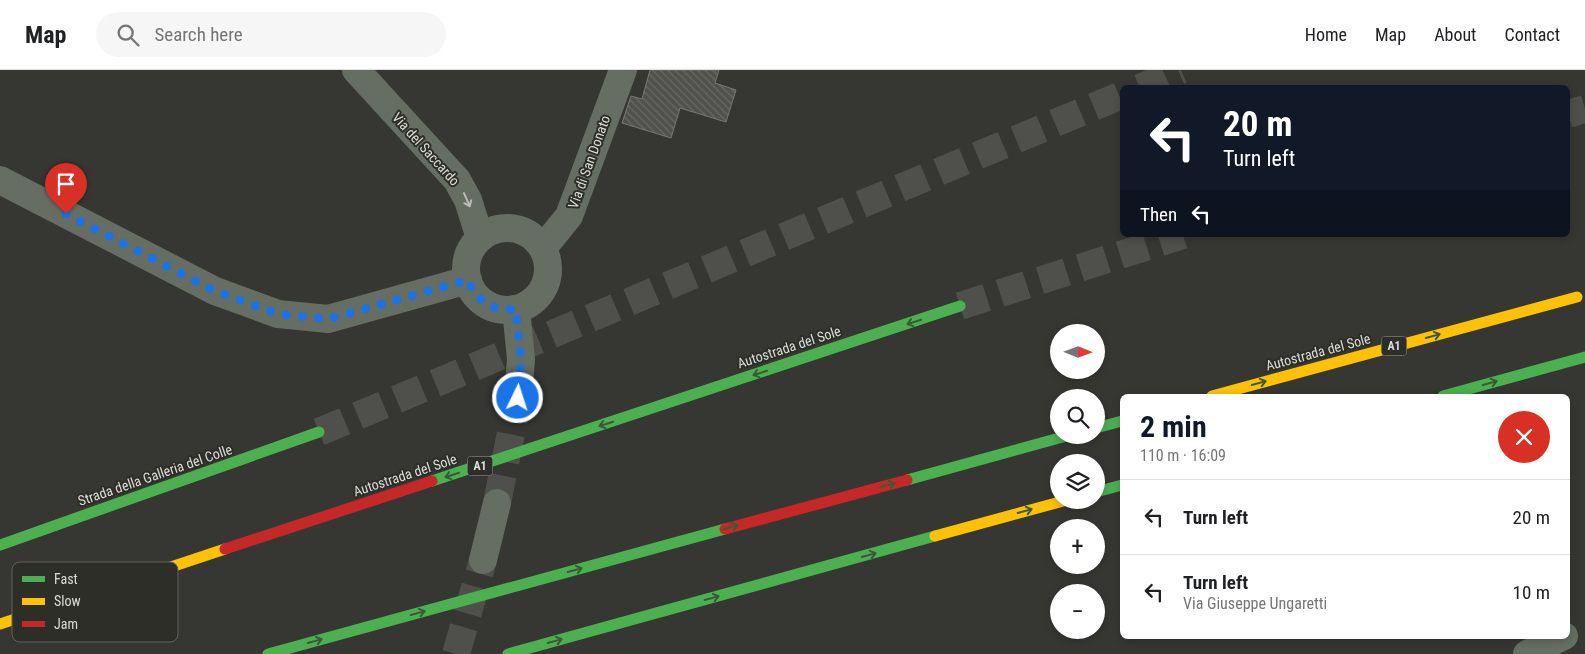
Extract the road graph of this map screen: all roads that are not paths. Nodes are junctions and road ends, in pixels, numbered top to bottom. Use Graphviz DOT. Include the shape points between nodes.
graph roads {
  1 [pos="356,70"];
  2 [pos="623,70"];
  3 [pos="0,180"];
  4 [pos="480,238"];
  5 [pos="543,248"];
  6 [pos="468,280"];
  7 [pos="1577,297"];
  8 [pos="960,306"];
  9 [pos="516,309"];
  10 [pos="1585,357"];
  11 [pos="1219,394"];
  12 [pos="1450,394"];
  13 [pos="518,398"];
  14 [pos="1120,422"];
  15 [pos="1105,426"];
  16 [pos="319,432"];
  17 [pos="1050,440"];
  18 [pos="1120,486"];
  19 [pos="1105,490"];
  20 [pos="498,503"];
  21 [pos="1050,505"];
  22 [pos="0,545"];
  23 [pos="483,560"];
  24 [pos="178,565"];
  25 [pos="12,620"];
  26 [pos="0,624"];
  27 [pos="1585,626"];
  28 [pos="1570,633"];
  29 [pos="1558,639"];
  30 [pos="268,654"];
  31 [pos="508,654"];
  32 [pos="1527,654"];
  1 -- 4 [label="street, Via del Saccardo, one-way" via="457,180 468,200"];
  2 -- 5 [label="street, Via di San Donato" via="569,216"];
  3 -- 6 [label="street" via="215,291 278,314 328,319"];
  4 -- 5 [label="street" via="501,228 513,228 535,238"];
  4 -- 6 [label="street" via="468,258"];
  5 -- 9 [label="street" via="548,268 546,282 530,303"];
  6 -- 9 [label="street" via="482,301 504,310"];
  11 -- 7 [label="main road, Autostrada del Sole / A1, one-way"];
  8 -- 24 [label="main road, Autostrada del Sole / A1, one-way"];
  9 -- 13 [label="street" via="521,359"];
  12 -- 10 [label="main road, one-way"];
  14 -- 15 [label="main road"];
  16 -- 22 [label="main road, Strada della Galleria del Colle"];
  30 -- 17 [label="main road, one-way"];
  18 -- 19 [label="main road"];
  20 -- 23 [label="street"];
  31 -- 21 [label="main road, one-way"];
  25 -- 26 [label="main road, Autostrada del Sole / A1, one-way"];
  27 -- 28 [label="street"];
  29 -- 32 [label="street"];
}
